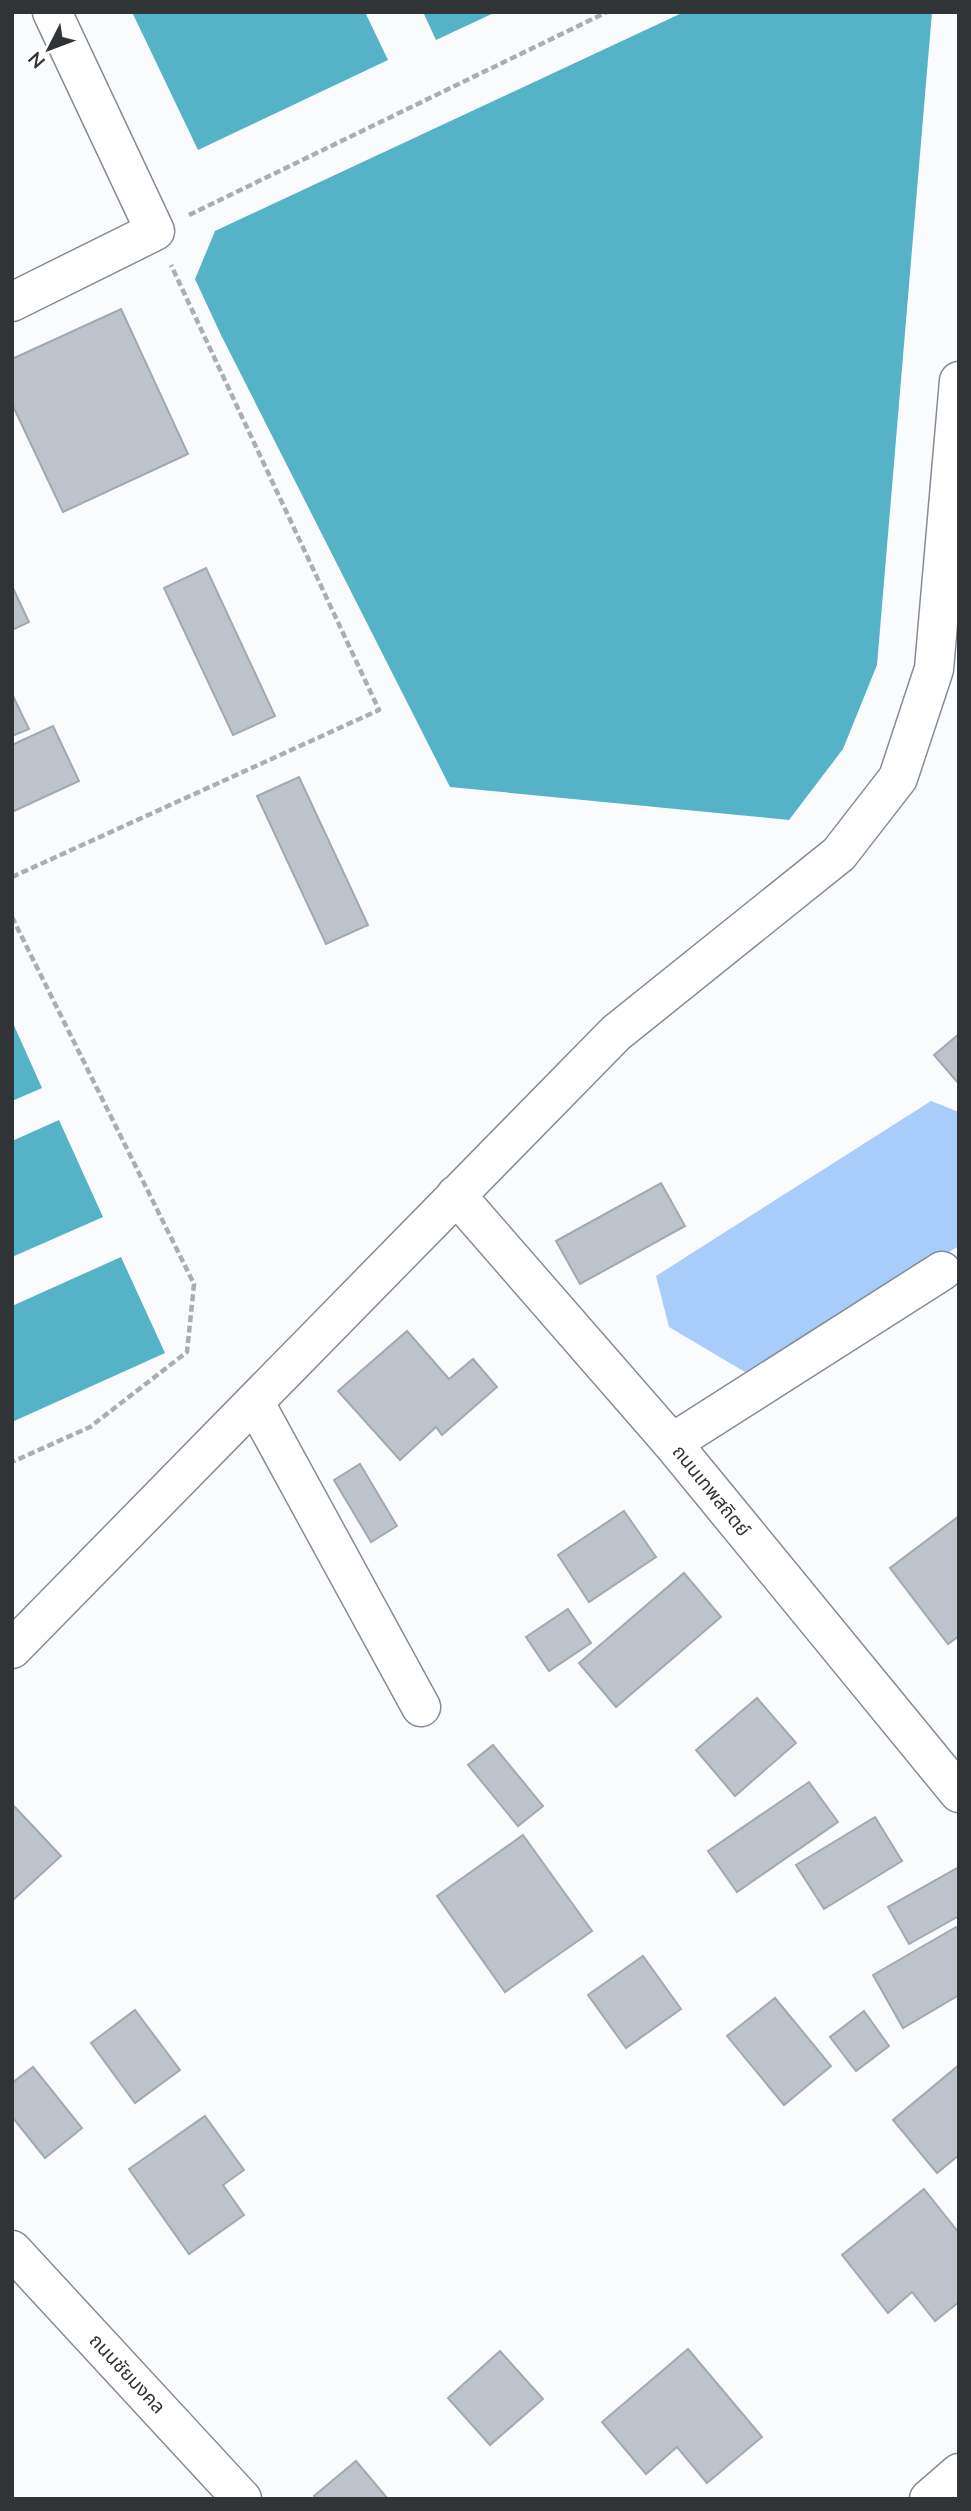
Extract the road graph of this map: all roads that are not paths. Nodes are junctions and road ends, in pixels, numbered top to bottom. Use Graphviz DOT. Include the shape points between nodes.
graph roads {
  1 [pos="52,12"];
  2 [pos="12,302"];
  3 [pos="959,381"];
  4 [pos="456,1195"];
  5 [pos="942,1271"];
  6 [pos="255,1403"];
  7 [pos="673,1443"];
  8 [pos="12,1649"];
  9 [pos="421,1707"];
  10 [pos="959,1793"];
  11 [pos="12,2250"];
  12 [pos="959,2473"];
  13 [pos="242,2499"];
  14 [pos="929,2499"];
  1 -- 2 [label="street" via="155,231"];
  3 -- 4 [label="street" via="934,669 898,778 839,854 616,1033"];
  4 -- 6 [label="street"];
  4 -- 7 [label="street, ถนนเทพสถิตย์"];
  5 -- 7 [label="street"];
  6 -- 8 [label="street"];
  6 -- 9 [label="street"];
  7 -- 10 [label="street, ถนนเทพสถิตย์"];
  11 -- 13 [label="street, ถนนชัยมงคล"];
  12 -- 14 [label="street"];
}
